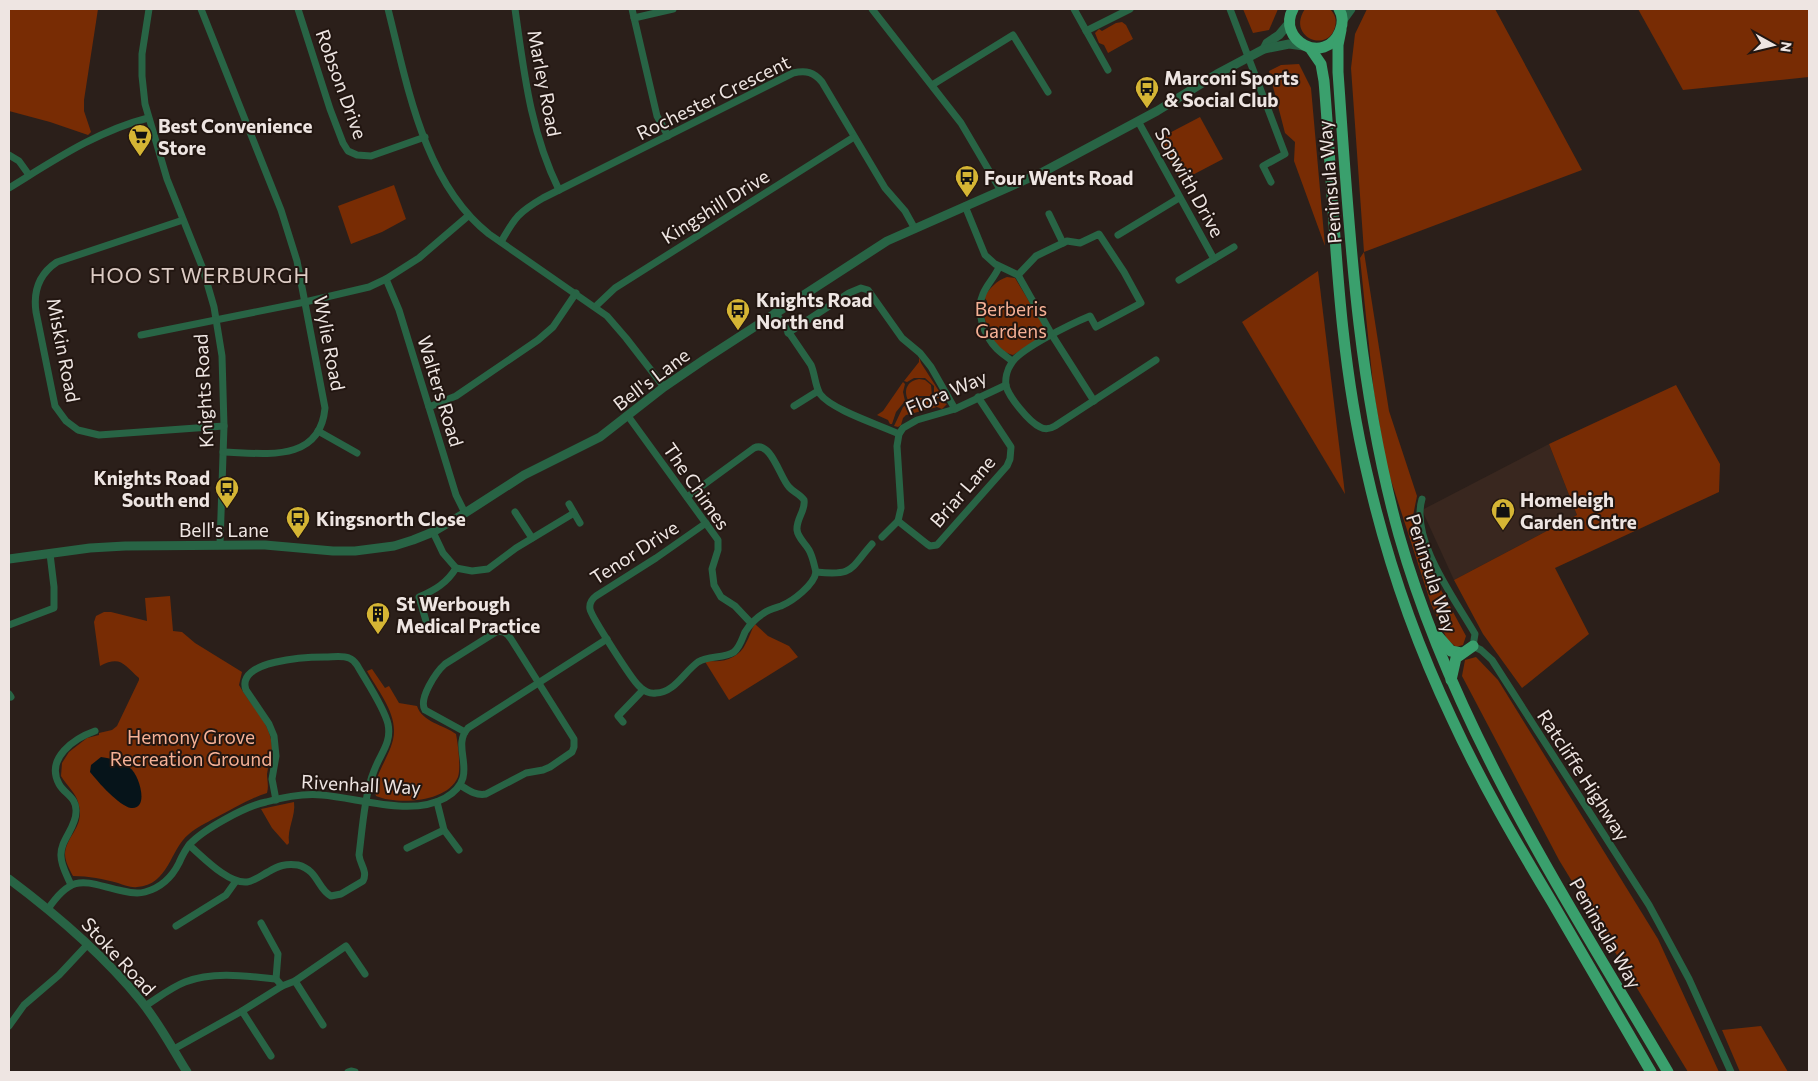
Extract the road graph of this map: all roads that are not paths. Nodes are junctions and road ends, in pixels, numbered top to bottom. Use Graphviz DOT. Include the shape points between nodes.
graph roads {
  1 [pos="149,9"];
  2 [pos="201,9"];
  3 [pos="298,9"];
  4 [pos="388,9"];
  5 [pos="515,9"];
  6 [pos="632,9"];
  7 [pos="674,9"];
  8 [pos="872,9"];
  9 [pos="1074,9"];
  10 [pos="1130,9"];
  11 [pos="1230,9"];
  12 [pos="1351,9"];
  13 [pos="1290,13"];
  14 [pos="634,18"];
  15 [pos="1341,19"];
  16 [pos="1086,31"];
  17 [pos="1307,47"];
  18 [pos="1264,49"];
  19 [pos="1249,56"];
  20 [pos="1108,70"];
  21 [pos="932,85"];
  22 [pos="1048,92"];
  23 [pos="148,118"];
  24 [pos="1138,121"];
  25 [pos="668,136"];
  26 [pos="854,137"];
  27 [pos="424,138"];
  28 [pos="9,155"];
  29 [pos="29,175"];
  30 [pos="1271,182"];
  31 [pos="9,188"];
  32 [pos="559,190"];
  33 [pos="1001,192"];
  34 [pos="1179,198"];
  35 [pos="966,206"];
  36 [pos="1049,214"];
  37 [pos="468,216"];
  38 [pos="182,220"];
  39 [pos="915,229"];
  40 [pos="1118,236"];
  41 [pos="501,242"];
  42 [pos="1063,243"];
  43 [pos="1234,247"];
  44 [pos="1214,259"];
  45 [pos="1000,267"];
  46 [pos="1018,275"];
  47 [pos="386,279"];
  48 [pos="1180,280"];
  49 [pos="576,292"];
  50 [pos="305,302"];
  51 [pos="596,306"];
  52 [pos="775,312"];
  53 [pos="216,320"];
  54 [pos="788,333"];
  55 [pos="141,335"];
  56 [pos="1052,335"];
  57 [pos="1156,360"];
  58 [pos="1012,361"];
  59 [pos="1006,385"];
  60 [pos="664,388"];
  61 [pos="818,391"];
  62 [pos="978,397"];
  63 [pos="1094,401"];
  64 [pos="794,406"];
  65 [pos="429,407"];
  66 [pos="955,409"];
  67 [pos="628,416"];
  68 [pos="224,426"];
  69 [pos="318,431"];
  70 [pos="899,434"];
  71 [pos="223,452"];
  72 [pos="357,452"];
  73 [pos="687,497"];
  74 [pos="1422,499"];
  75 [pos="569,504"];
  76 [pos="515,512"];
  77 [pos="466,513"];
  78 [pos="574,513"];
  79 [pos="898,521"];
  80 [pos="580,523"];
  81 [pos="706,523"];
  82 [pos="433,532"];
  83 [pos="882,537"];
  84 [pos="532,538"];
  85 [pos="220,544"];
  86 [pos="872,544"];
  87 [pos="50,554"];
  88 [pos="9,559"];
  89 [pos="456,568"];
  90 [pos="816,572"];
  91 [pos="426,621"];
  92 [pos="751,624"];
  93 [pos="9,626"];
  94 [pos="1430,627"];
  95 [pos="608,639"];
  96 [pos="1473,646"];
  97 [pos="1461,653"];
  98 [pos="1451,681"];
  99 [pos="538,683"];
  100 [pos="644,690"];
  101 [pos="623,722"];
  102 [pos="95,731"];
  103 [pos="465,732"];
  104 [pos="460,785"];
  105 [pos="276,800"];
  106 [pos="367,801"];
  107 [pos="437,802"];
  108 [pos="444,830"];
  109 [pos="189,845"];
  110 [pos="407,848"];
  111 [pos="459,850"];
  112 [pos="9,879"];
  113 [pos="236,881"];
  114 [pos="71,885"];
  115 [pos="48,909"];
  116 [pos="260,923"];
  117 [pos="176,926"];
  118 [pos="88,944"];
  119 [pos="365,974"];
  120 [pos="276,979"];
  121 [pos="295,981"];
  122 [pos="282,986"];
  123 [pos="145,1006"];
  124 [pos="242,1010"];
  125 [pos="323,1025"];
  126 [pos="9,1026"];
  127 [pos="174,1049"];
  128 [pos="271,1056"];
  129 [pos="187,1072"];
  130 [pos="348,1072"];
  131 [pos="355,1072"];
  132 [pos="1652,1072"];
  133 [pos="1668,1072"];
  134 [pos="1731,1072"];
  1 -- 23 [label="street, Knights Road" via="142,64"];
  2 -- 50 [label="street, Wylie Road" via="287,227"];
  3 -- 27 [label="street, Robson Drive" via="340,136 348,150 356,156 371,156"];
  4 -- 27 [label="street"];
  5 -- 32 [label="street, Marley Road" via="533,122"];
  6 -- 14 [label="street"];
  7 -- 14 [label="street"];
  8 -- 21 [label="street"];
  9 -- 16 [label="street"];
  10 -- 16 [label="street"];
  11 -- 19 [label="street"];
  12 -- 15 [label="street"];
  13 -- 17 [label="main road, Peninsula Way" via="1293,34"];
  13 -- 18 [label="street, Bell's Lane" via="1277,37"];
  14 -- 25 [label="street" via="657,116"];
  15 -- 17 [label="main road" via="1334,41 1327,46"];
  15 -- 94 [label="main road, Peninsula Way" via="1338,72 1360,345 1382,469 1400,537"];
  16 -- 20 [label="street"];
  17 -- 18 [label="street, Bell's Lane" via="1290,44"];
  17 -- 132 [label="main road, Peninsula Way" via="1321,64 1324,81 1339,300 1355,418 1387,548 1418,642 1487,790"];
  18 -- 19 [label="street, Bell's Lane"];
  19 -- 24 [label="street, Bell's Lane"];
  19 -- 30 [label="street" via="1286,154 1263,166"];
  21 -- 22 [label="street" via="1013,35"];
  21 -- 33 [label="street" via="969,136"];
  23 -- 29 [label="street" via="105,132"];
  23 -- 38 [label="street, Knights Road"];
  24 -- 33 [label="street, Bell's Lane"];
  24 -- 34 [label="street, Sopwith Drive"];
  25 -- 26 [label="street, Rochester Crescent" via="793,73 803,71 814,73 822,82"];
  25 -- 32 [label="street, Rochester Crescent"];
  26 -- 39 [label="street, Rochester Crescent" via="889,195 905,211"];
  26 -- 51 [label="street, Kingshill Drive" via="614,288"];
  27 -- 37 [label="street" via="447,185"];
  28 -- 29 [label="street" via="19,161"];
  29 -- 31 [label="street"];
  32 -- 41 [label="street, Rochester Crescent" via="523,209"];
  33 -- 35 [label="street, Bell's Lane"];
  34 -- 40 [label="street"];
  34 -- 44 [label="street, Sopwith Drive"];
  35 -- 39 [label="street, Bell's Lane"];
  35 -- 45 [label="street" via="985,255"];
  36 -- 42 [label="street"];
  37 -- 41 [label="street"];
  37 -- 47 [label="street" via="419,258"];
  38 -- 53 [label="street, Knights Road" via="203,269"];
  38 -- 68 [label="street, Miskin Road" via="57,262 47,270 38,284 35,298 54,401 58,412 72,426 99,436"];
  39 -- 52 [label="street, Bell's Lane" via="887,241"];
  41 -- 49 [label="street"];
  42 -- 46 [label="street" via="1036,256"];
  42 -- 56 [label="street" via="1080,243 1099,234 1141,303 1096,327 1090,316"];
  43 -- 44 [label="street, Sopwith Drive"];
  44 -- 48 [label="street, Sopwith Drive"];
  45 -- 46 [label="street"];
  45 -- 58 [label="street" via="983,293 981,319 996,348"];
  46 -- 56 [label="street"];
  47 -- 50 [label="street" via="357,291"];
  47 -- 65 [label="street, Walters Road"];
  49 -- 51 [label="street"];
  49 -- 65 [label="street" via="553,327 538,340 456,396"];
  50 -- 53 [label="street"];
  50 -- 69 [label="street, Wylie Road" via="325,401 324,420"];
  51 -- 60 [label="street" via="616,325"];
  52 -- 54 [label="street"];
  52 -- 60 [label="street, Bell's Lane"];
  53 -- 55 [label="street"];
  53 -- 68 [label="street, Knights Road" via="222,356"];
  54 -- 61 [label="street" via="811,365"];
  54 -- 66 [label="street" via="849,293 861,288 868,290 902,338 932,367"];
  56 -- 58 [label="street"];
  56 -- 63 [label="street"];
  57 -- 63 [label="street"];
  58 -- 59 [label="street" via="1006,373"];
  59 -- 62 [label="street, Flora Way"];
  59 -- 63 [label="street" via="1027,416 1043,429 1055,426"];
  60 -- 67 [label="street, Bell's Lane"];
  61 -- 64 [label="street"];
  61 -- 70 [label="street" via="836,406"];
  62 -- 66 [label="street, Flora Way"];
  62 -- 79 [label="street, Briar Lane" via="1011,447 1007,466 937,545 930,546"];
  65 -- 77 [label="street, Walters Road" via="456,495"];
  66 -- 70 [label="street, Flora Way" via="917,420"];
  67 -- 73 [label="street, The Chimes"];
  67 -- 77 [label="street, Bell's Lane" via="600,437 512,482"];
  68 -- 71 [label="street, Knights Road"];
  69 -- 71 [label="street" via="306,444 290,452"];
  69 -- 72 [label="street"];
  70 -- 79 [label="street, Flora Way" via="897,446 902,500"];
  71 -- 85 [label="street, Knights Road"];
  73 -- 81 [label="street, The Chimes"];
  73 -- 90 [label="street" via="754,448 764,448 788,487 804,500 797,529 812,556"];
  74 -- 96 [label="street" via="1422,531 1439,574 1475,634"];
  75 -- 78 [label="street"];
  76 -- 84 [label="street"];
  77 -- 82 [label="street, Bell's Lane"];
  78 -- 80 [label="street"];
  78 -- 84 [label="street"];
  79 -- 83 [label="street, Briar Lane"];
  81 -- 92 [label="street, The Chimes" via="718,543 712,569 716,590"];
  81 -- 95 [label="street, Tenor Drive" via="594,597 590,604 591,612"];
  82 -- 85 [label="street, Bell's Lane" via="394,546 355,552 264,544"];
  82 -- 89 [label="street" via="443,553"];
  84 -- 89 [label="street" via="488,569"];
  85 -- 87 [label="street, Bell's Lane" via="108,546"];
  86 -- 90 [label="street" via="847,572"];
  87 -- 88 [label="street, Bell's Lane"];
  87 -- 93 [label="street" via="54,608"];
  89 -- 91 [label="street" via="447,582 419,597"];
  90 -- 92 [label="street" via="814,580 806,588 785,604 763,613"];
  92 -- 100 [label="street" via="733,652 702,660 665,691"];
  94 -- 97 [label="main road" via="1451,651"];
  94 -- 98 [label="main road, Peninsula Way"];
  95 -- 99 [label="street"];
  95 -- 100 [label="street, Tenor Drive" via="637,685"];
  96 -- 97 [label="main road"];
  96 -- 134 [label="street, Ratcliffe Highway" via="1492,660 1649,905 1689,979"];
  97 -- 98 [label="main road" via="1456,658"];
  98 -- 133 [label="main road, Peninsula Way" via="1528,833"];
  99 -- 103 [label="street"];
  99 -- 103 [label="street" via="506,633 496,632 445,664 424,698 423,708"];
  99 -- 104 [label="street" via="574,739 572,752 544,770 526,774 486,794 474,793"];
  100 -- 101 [label="street" via="618,716"];
  102 -- 114 [label="street" via="68,746 56,765 59,784 72,796 76,810 61,855"];
  103 -- 104 [label="street" via="462,742 465,770"];
  104 -- 107 [label="street, Rivenhall Way"];
  105 -- 106 [label="street, Rivenhall Way" via="315,795"];
  105 -- 106 [label="street" via="272,780 276,756 274,736 246,690 246,680 270,663 312,656 345,657 354,662 387,719 387,745 374,770"];
  105 -- 109 [label="street, Rivenhall Way" via="254,805"];
  106 -- 107 [label="street, Rivenhall Way" via="414,807"];
  106 -- 113 [label="street" via="359,854 365,873 361,883 337,896 329,895 309,870 288,864 250,881"];
  107 -- 108 [label="street"];
  108 -- 110 [label="street"];
  108 -- 111 [label="street"];
  109 -- 113 [label="street"];
  109 -- 114 [label="street, Rivenhall Way" via="170,877 148,892 130,893 81,882"];
  112 -- 115 [label="street, Stoke Road"];
  113 -- 117 [label="street" via="226,895"];
  114 -- 115 [label="street" via="60,892"];
  115 -- 118 [label="street, Stoke Road"];
  116 -- 120 [label="street" via="278,954"];
  118 -- 123 [label="street, Stoke Road"];
  118 -- 126 [label="street" via="24,1005"];
  119 -- 121 [label="street" via="346,946"];
  120 -- 122 [label="street"];
  120 -- 123 [label="street" via="218,975 196,979 174,987"];
  121 -- 122 [label="street"];
  121 -- 125 [label="street"];
  122 -- 124 [label="street"];
  123 -- 127 [label="street, Stoke Road"];
  124 -- 127 [label="street"];
  124 -- 128 [label="street"];
  127 -- 129 [label="street, Stoke Road"];
  130 -- 131 [label="street"];
}
